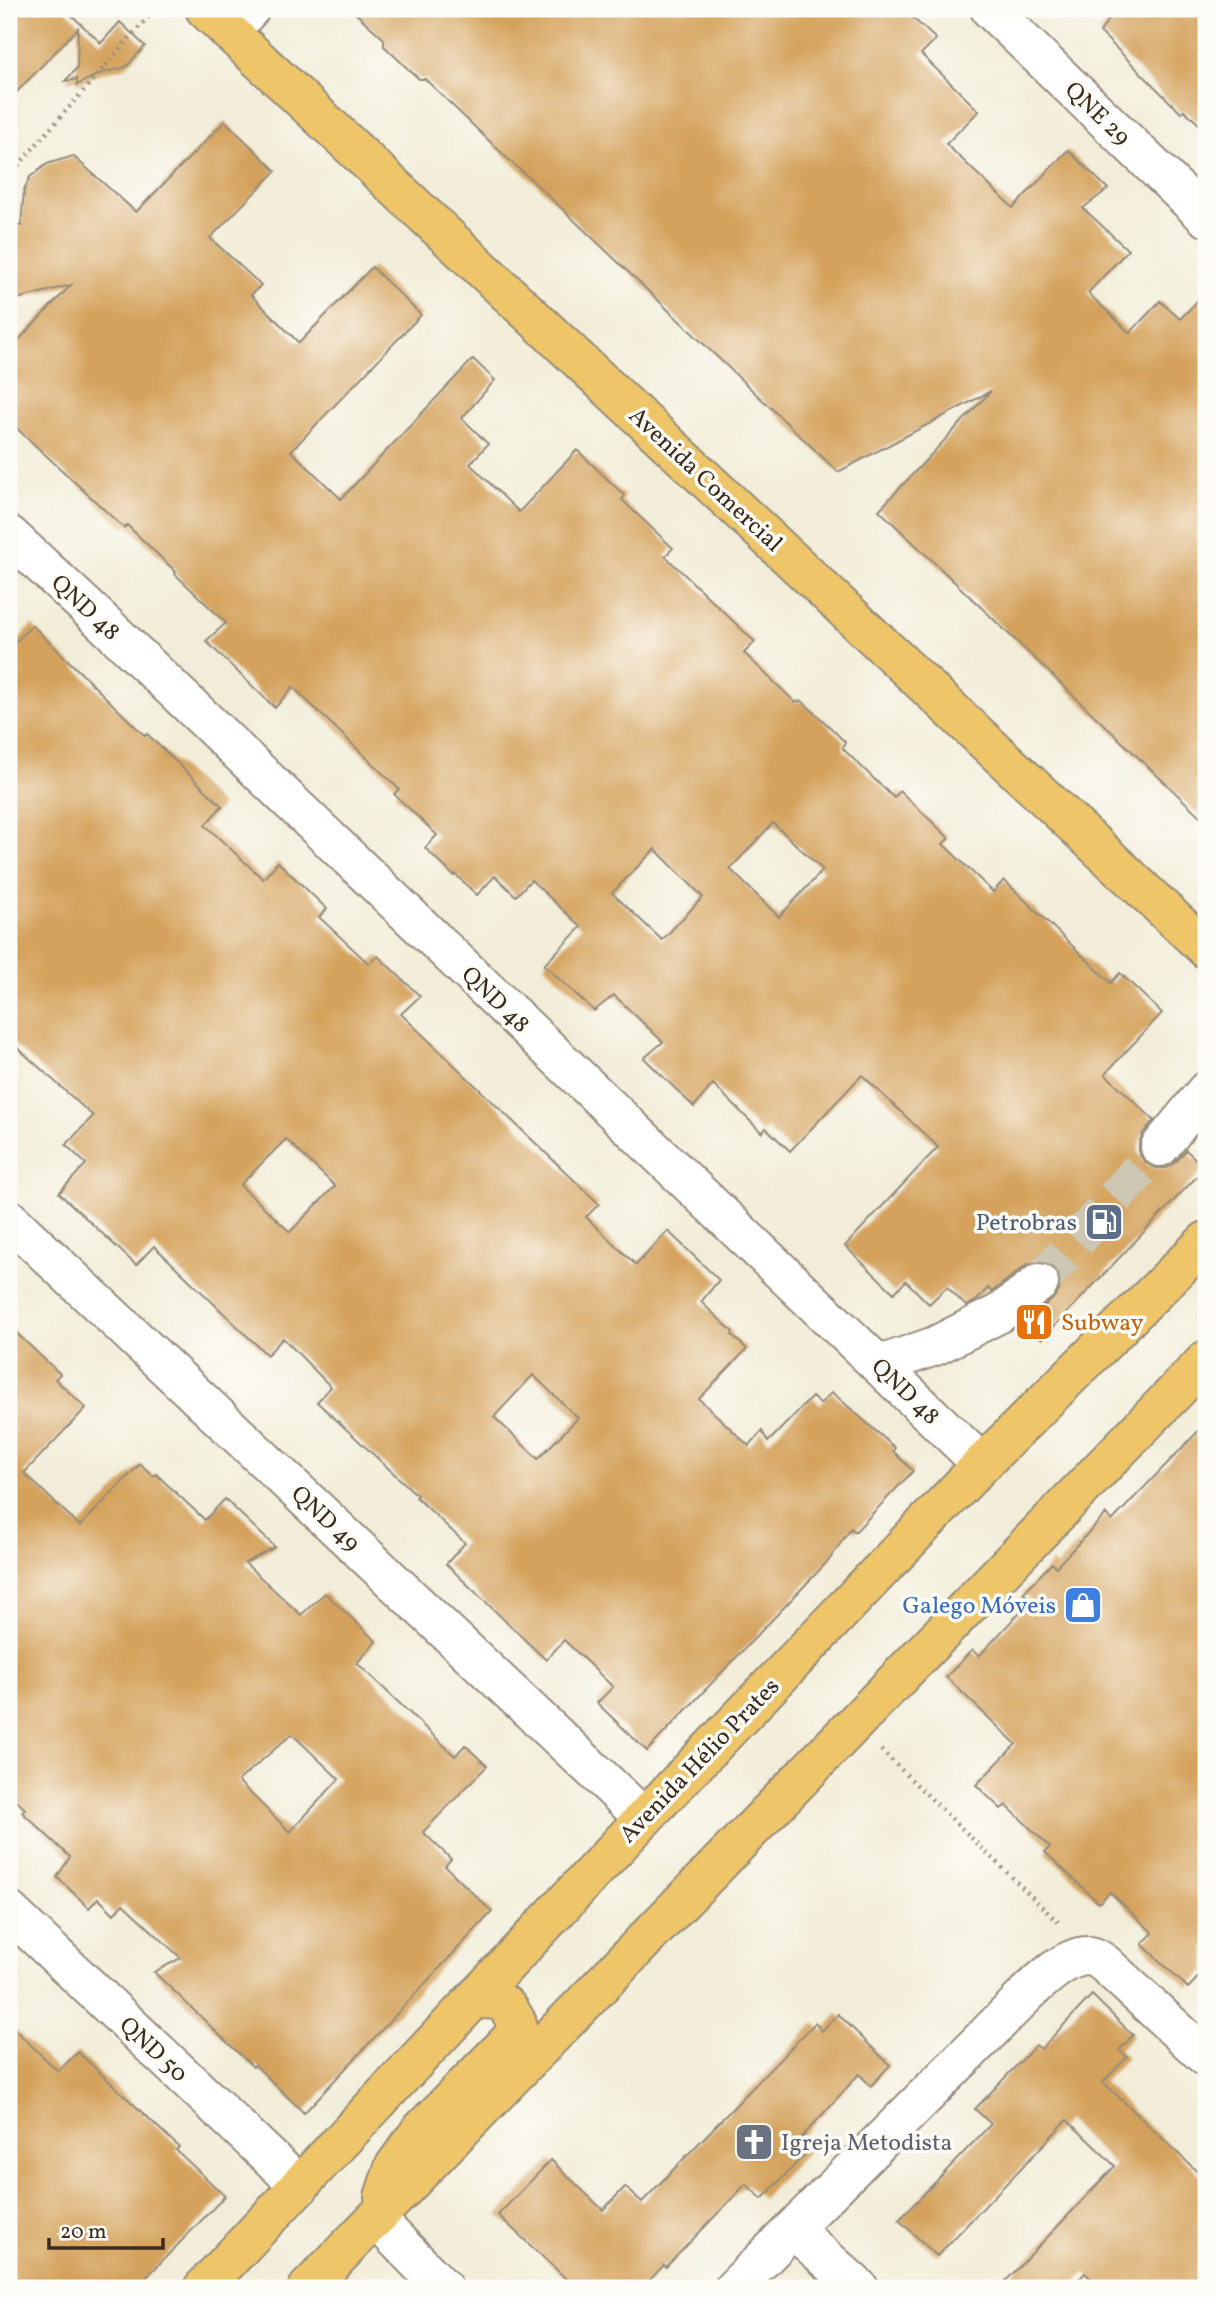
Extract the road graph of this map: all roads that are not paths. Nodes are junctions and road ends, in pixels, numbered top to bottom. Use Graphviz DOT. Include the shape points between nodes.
graph roads {
  1 [pos="990,9"];
  2 [pos="228,16"];
  3 [pos="1206,217"];
  4 [pos="9,535"];
  5 [pos="1206,949"];
  6 [pos="1206,1091"];
  7 [pos="1160,1147"];
  8 [pos="9,1219"];
  9 [pos="1206,1241"];
  10 [pos="1039,1283"];
  11 [pos="1206,1360"];
  12 [pos="880,1365"];
  13 [pos="982,1464"];
  14 [pos="644,1818"];
  15 [pos="9,1911"];
  16 [pos="474,1999"];
  17 [pos="1206,2056"];
  18 [pos="300,2186"];
  19 [pos="376,2219"];
  20 [pos="794,2230"];
  21 [pos="204,2288"];
  22 [pos="308,2288"];
  23 [pos="443,2288"];
  24 [pos="734,2288"];
  25 [pos="859,2288"];
  1 -- 3 [label="street, QNE 29"];
  2 -- 5 [label="main road, Avenida Comercial"];
  4 -- 12 [label="street, QND 48"];
  6 -- 7 [label="street"];
  8 -- 14 [label="street, QND 49"];
  9 -- 13 [label="main road, Avenida Hélio Prates"];
  10 -- 12 [label="street" via="1000,1313 935,1346"];
  11 -- 19 [label="main road"];
  12 -- 13 [label="street, QND 48"];
  13 -- 14 [label="main road, Avenida Hélio Prates"];
  14 -- 16 [label="main road, Avenida Hélio Prates"];
  15 -- 18 [label="street, QND 50"];
  16 -- 18 [label="main road, Avenida Hélio Prates"];
  16 -- 19 [label="main road" via="495,1999 509,2007 517,2023 512,2038 420,2131 394,2167"];
  17 -- 20 [label="street" via="1094,1957 1065,1963 1037,1985"];
  18 -- 21 [label="main road, Avenida Hélio Prates"];
  19 -- 22 [label="main road"];
  19 -- 23 [label="street"];
  20 -- 24 [label="street"];
  20 -- 25 [label="street"];
}
